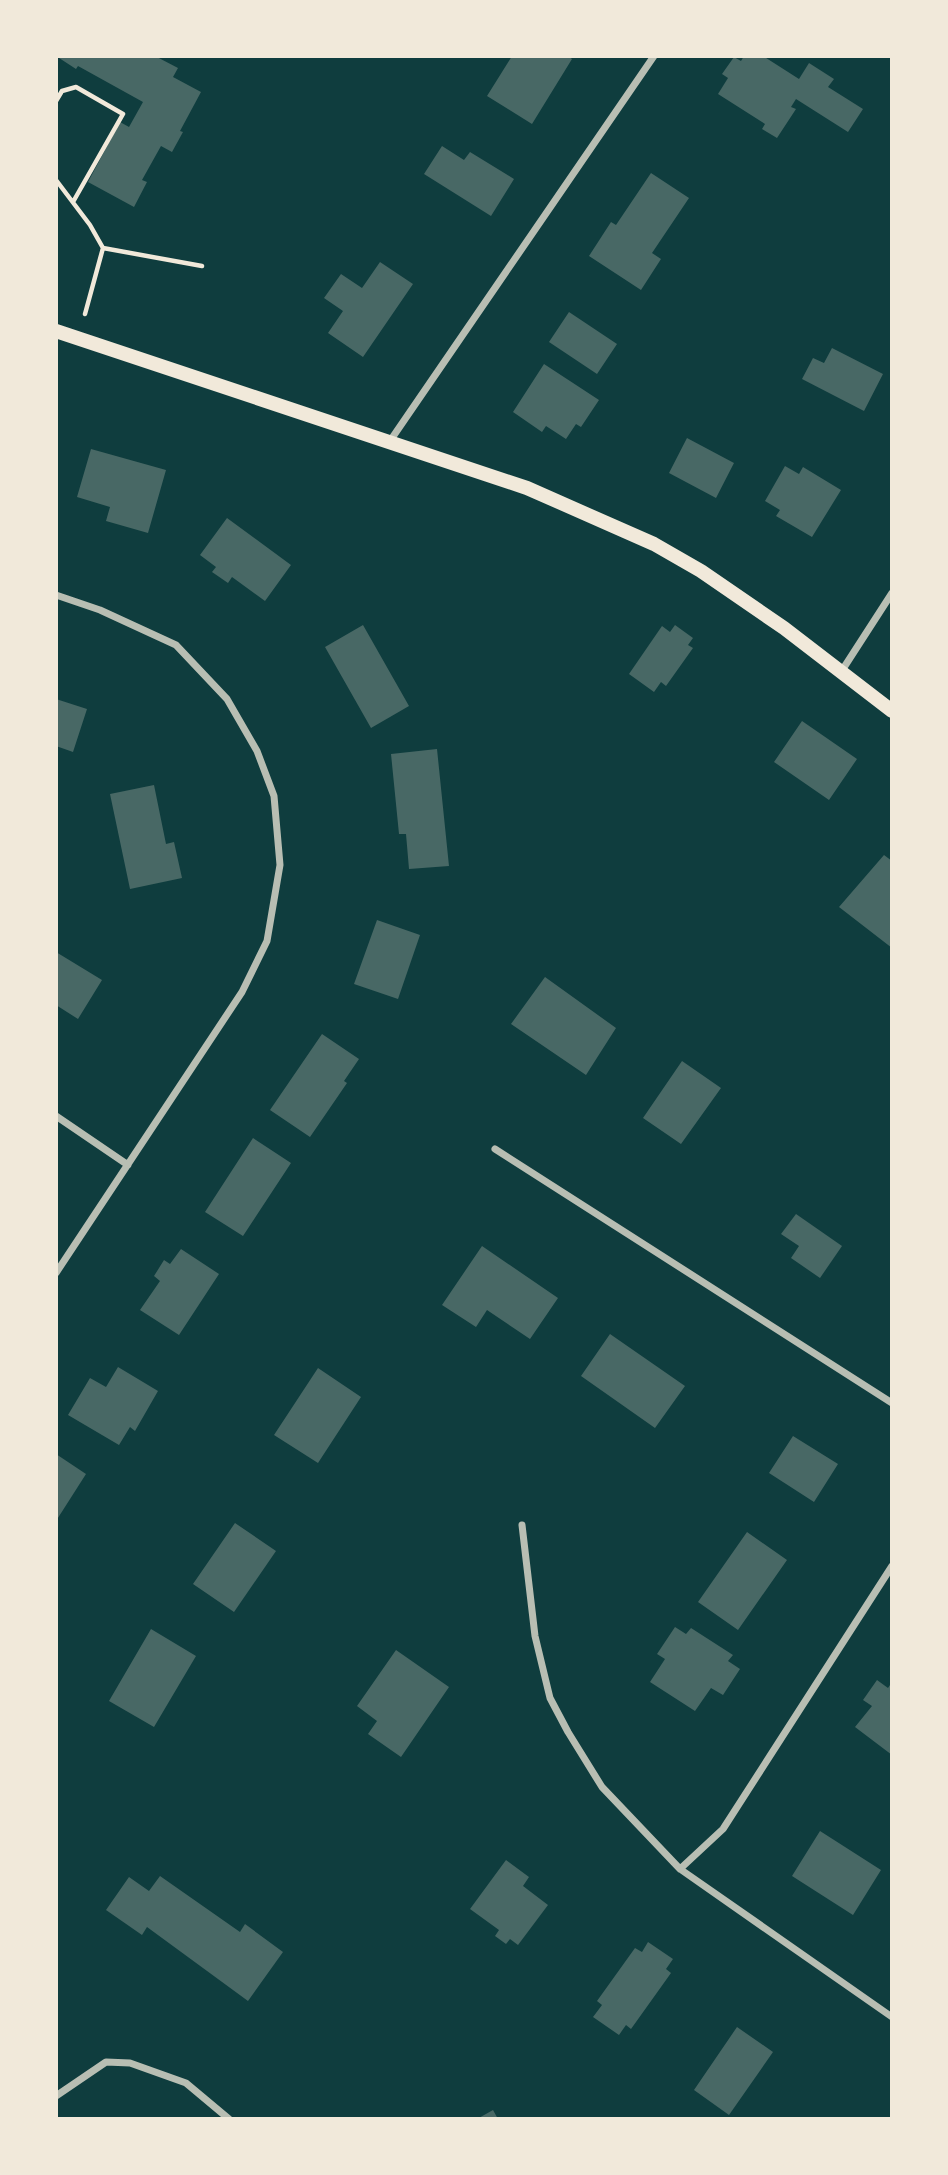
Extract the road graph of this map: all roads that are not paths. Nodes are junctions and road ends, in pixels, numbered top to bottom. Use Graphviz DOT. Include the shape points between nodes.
graph roads {
  1 [pos="654,56"];
  2 [pos="56,331"];
  3 [pos="390,441"];
  4 [pos="892,593"];
  5 [pos="56,595"];
  6 [pos="841,672"];
  7 [pos="892,711"];
  8 [pos="56,1116"];
  9 [pos="495,1149"];
  10 [pos="128,1165"];
  11 [pos="56,1273"];
  12 [pos="892,1403"];
  13 [pos="522,1525"];
  14 [pos="892,1566"];
  15 [pos="680,1869"];
  16 [pos="892,2017"];
  17 [pos="56,2096"];
  18 [pos="229,2119"];
  1 -- 3 [label="street"];
  2 -- 3 [label="main road"];
  3 -- 6 [label="main road" via="527,488 654,544 711,578"];
  4 -- 6 [label="street"];
  5 -- 10 [label="street" via="176,645 227,699 257,751 274,796 280,865 267,942 242,992"];
  6 -- 7 [label="main road"];
  8 -- 10 [label="street"];
  9 -- 12 [label="street"];
  10 -- 11 [label="street"];
  13 -- 15 [label="street" via="535,1636 550,1698 602,1787"];
  14 -- 15 [label="street" via="723,1829"];
  15 -- 16 [label="street"];
  17 -- 18 [label="street" via="106,2062 130,2063 186,2083"];
}
